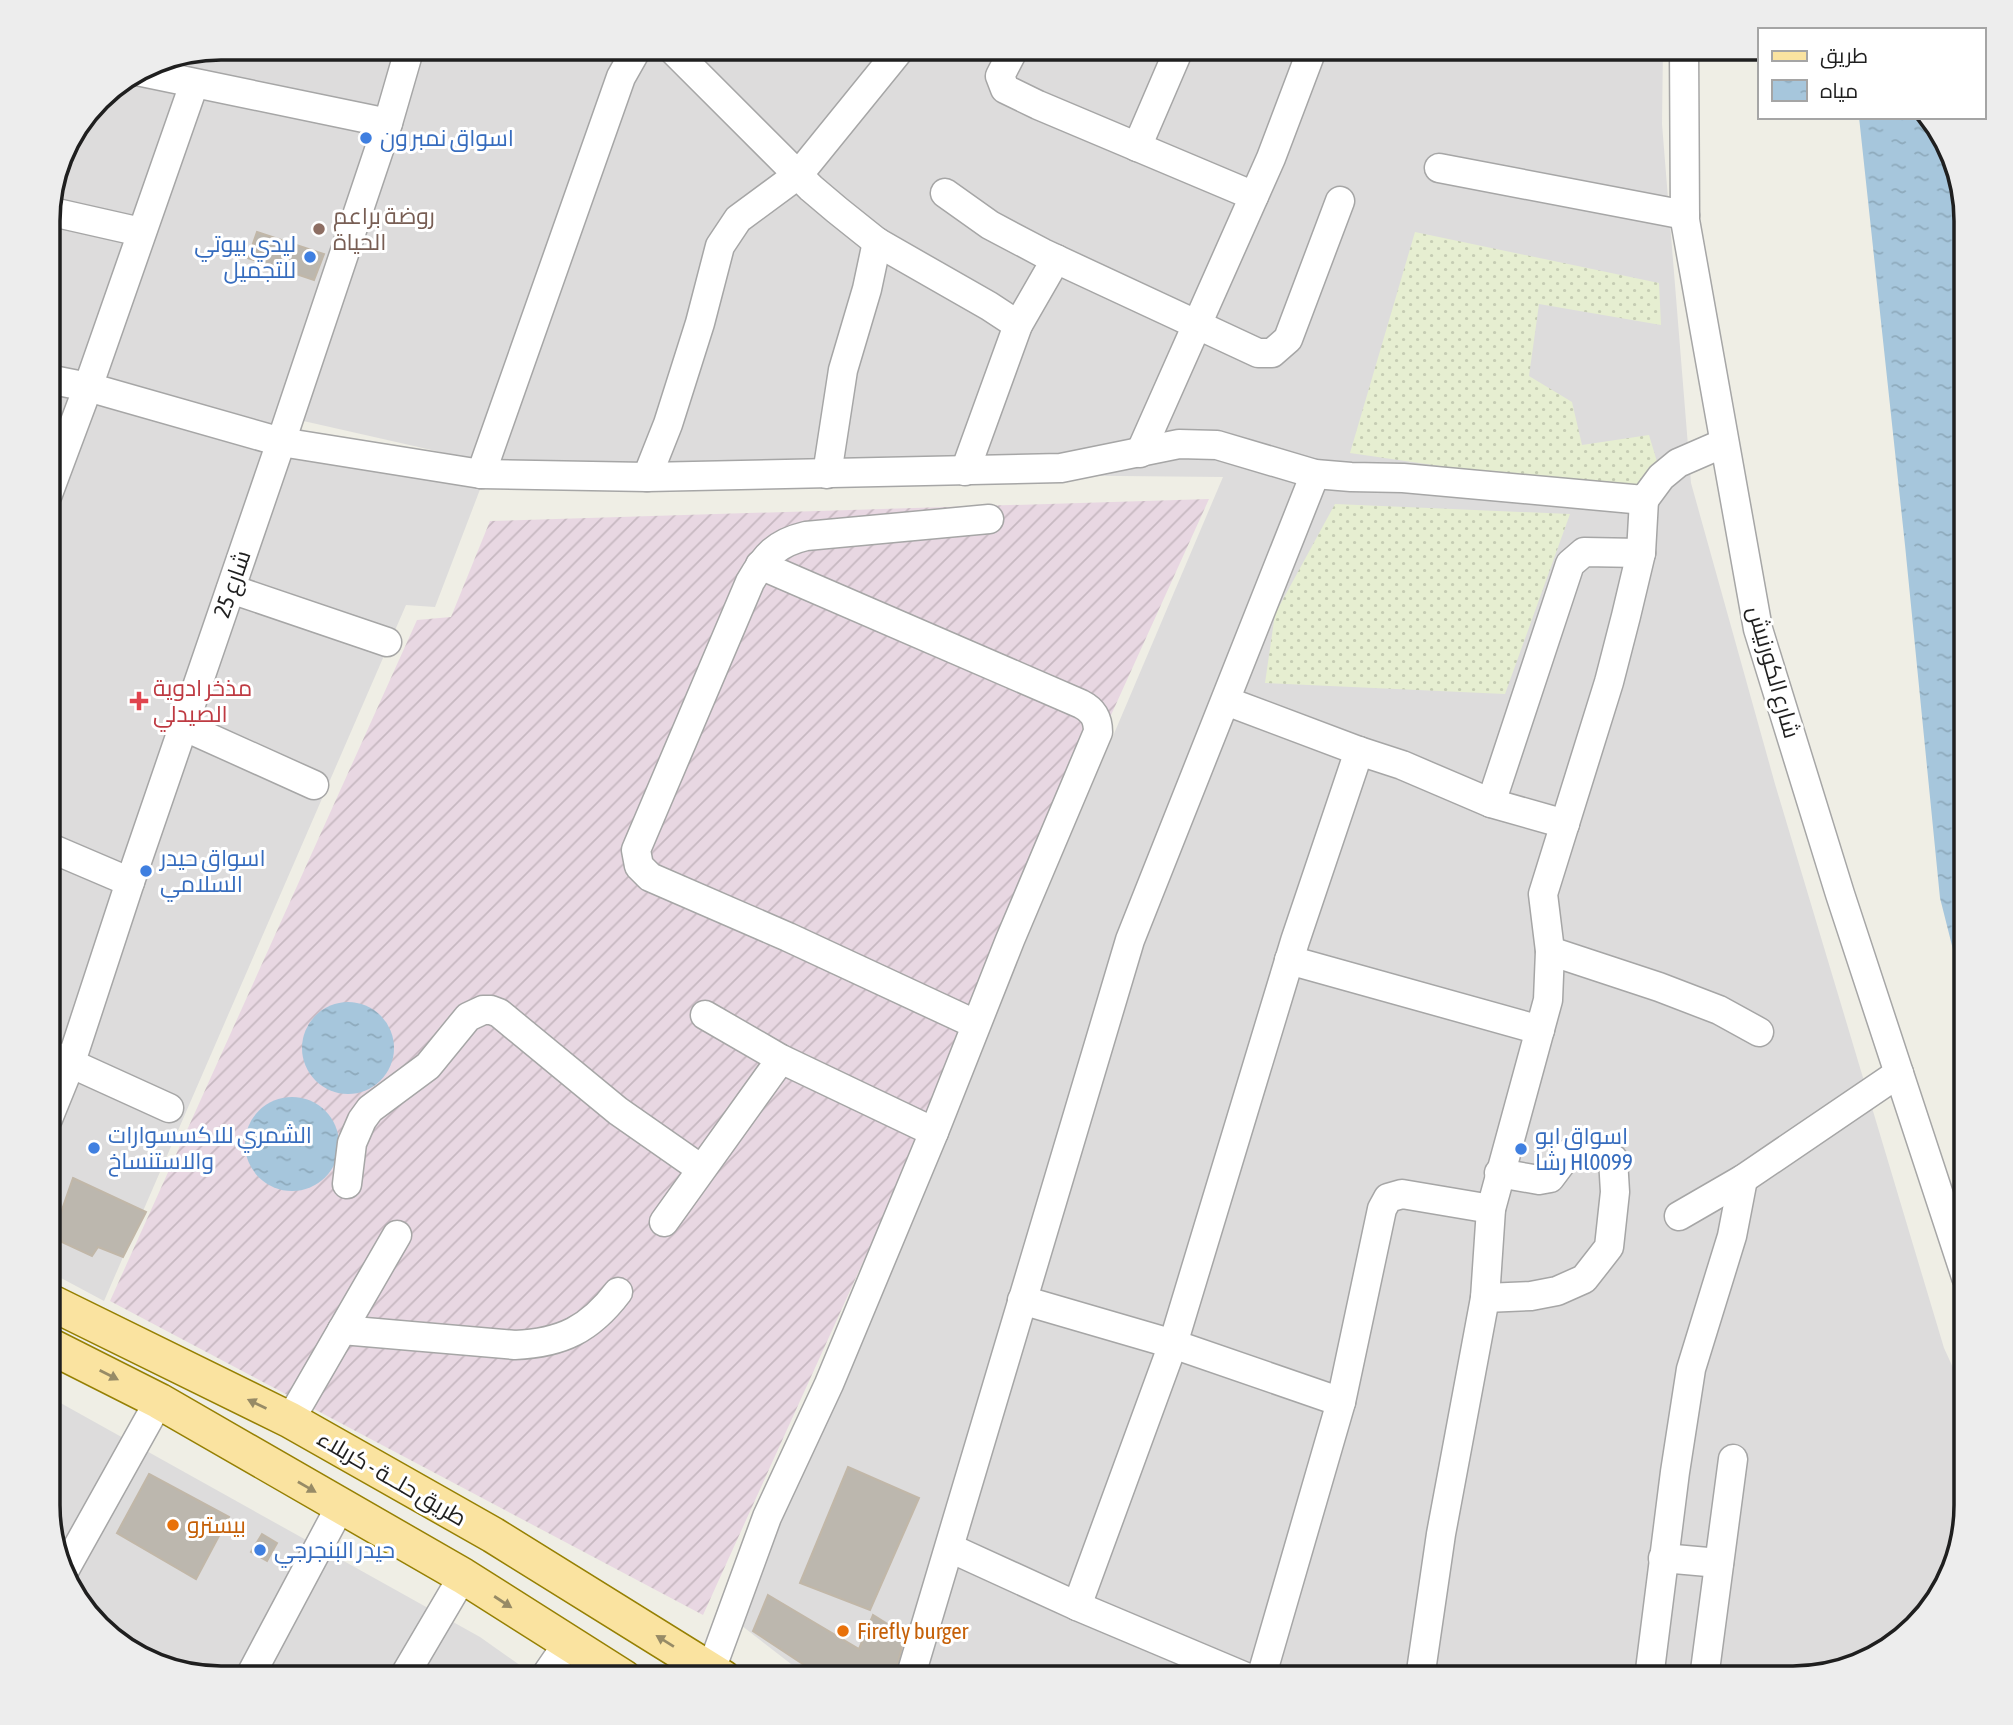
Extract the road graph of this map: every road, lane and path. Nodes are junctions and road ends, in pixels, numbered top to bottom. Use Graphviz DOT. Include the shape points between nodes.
graph roads {
  1 [pos="406,60"];
  2 [pos="631,60"];
  3 [pos="683,60"];
  4 [pos="891,60"];
  5 [pos="1008,60"];
  6 [pos="1175,60"];
  7 [pos="1308,60"];
  8 [pos="1684,60"];
  9 [pos="152,75"];
  10 [pos="194,84"];
  11 [pos="388,123"];
  12 [pos="1137,147"];
  13 [pos="1439,168"];
  14 [pos="799,174"];
  15 [pos="945,193"];
  16 [pos="1254,196"];
  17 [pos="1340,201"];
  18 [pos="60,214"];
  19 [pos="1685,215"];
  20 [pos="141,232"];
  21 [pos="877,242"];
  22 [pos="1056,259"];
  23 [pos="1018,325"];
  24 [pos="1195,325"];
  25 [pos="60,381"];
  26 [pos="88,387"];
  27 [pos="281,442"];
  28 [pos="1724,443"];
  29 [pos="1140,453"];
  30 [pos="60,462"];
  31 [pos="965,471"];
  32 [pos="481,474"];
  33 [pos="827,474"];
  34 [pos="1315,474"];
  35 [pos="647,477"];
  36 [pos="1644,500"];
  37 [pos="989,519"];
  38 [pos="1641,553"];
  39 [pos="760,565"];
  40 [pos="231,589"];
  41 [pos="387,642"];
  42 [pos="1226,701"];
  43 [pos="183,726"];
  44 [pos="1359,751"];
  45 [pos="314,785"];
  46 [pos="1491,803"];
  47 [pos="1565,824"];
  48 [pos="60,852"];
  49 [pos="130,882"];
  50 [pos="1550,951"];
  51 [pos="1289,960"];
  52 [pos="705,1015"];
  53 [pos="975,1024"];
  54 [pos="1540,1030"];
  55 [pos="1759,1032"];
  56 [pos="60,1057"];
  57 [pos="60,1059"];
  58 [pos="781,1059"];
  59 [pos="1899,1073"];
  60 [pos="169,1108"];
  61 [pos="934,1132"];
  62 [pos="701,1169"];
  63 [pos="1499,1173"];
  64 [pos="1743,1179"];
  65 [pos="347,1184"];
  66 [pos="1490,1209"];
  67 [pos="1679,1216"];
  68 [pos="664,1222"];
  69 [pos="397,1234"];
  70 [pos="1954,1240"];
  71 [pos="618,1292"];
  72 [pos="1485,1298"];
  73 [pos="1022,1300"];
  74 [pos="60,1307"];
  75 [pos="342,1330"];
  76 [pos="1173,1344"];
  77 [pos="60,1351"];
  78 [pos="159,1401"];
  79 [pos="1341,1402"];
  80 [pos="290,1420"];
  81 [pos="1733,1459"];
  82 [pos="340,1507"];
  83 [pos="493,1535"];
  84 [pos="950,1548"];
  85 [pos="1663,1558"];
  86 [pos="70,1560"];
  87 [pos="1719,1563"];
  88 [pos="464,1577"];
  89 [pos="569,1581"];
  90 [pos="1077,1606"];
  91 [pos="554,1634"];
  92 [pos="254,1666"];
  93 [pos="410,1666"];
  94 [pos="547,1666"];
  95 [pos="605,1666"];
  96 [pos="704,1666"];
  97 [pos="720,1666"];
  98 [pos="914,1666"];
  99 [pos="1220,1666"];
  100 [pos="1264,1666"];
  101 [pos="1422,1666"];
  102 [pos="1650,1666"];
  103 [pos="1706,1666"];
  1 -- 11 [label="street, شارع 25"];
  2 -- 32 [label="street"];
  3 -- 14 [label="street"];
  4 -- 14 [label="street"];
  5 -- 12 [label="street" via="1000,76 1005,89"];
  6 -- 12 [label="street"];
  7 -- 16 [label="street"];
  8 -- 19 [label="street, شارع الكورنيش"];
  9 -- 10 [label="street"];
  10 -- 11 [label="street"];
  10 -- 20 [label="street"];
  11 -- 27 [label="street, شارع 25"];
  12 -- 16 [label="street"];
  13 -- 19 [label="street"];
  14 -- 21 [label="street"];
  14 -- 35 [label="street" via="738,219 720,246 682,381"];
  15 -- 22 [label="street" via="990,225"];
  16 -- 24 [label="street"];
  17 -- 24 [label="street" via="1288,339 1272,353 1258,353"];
  18 -- 20 [label="street"];
  19 -- 28 [label="street, شارع الكورنيش"];
  20 -- 26 [label="street"];
  21 -- 23 [label="street"];
  21 -- 33 [label="street" via="843,370"];
  22 -- 23 [label="street"];
  22 -- 24 [label="street"];
  23 -- 31 [label="street"];
  24 -- 29 [label="street"];
  25 -- 26 [label="street"];
  26 -- 27 [label="street"];
  26 -- 30 [label="street"];
  27 -- 32 [label="street"];
  27 -- 40 [label="street, شارع 25"];
  28 -- 36 [label="street" via="1678,463"];
  28 -- 59 [label="street, شارع الكورنيش" via="1758,629"];
  29 -- 31 [label="street" via="1061,468"];
  29 -- 34 [label="street" via="1180,444 1217,445"];
  31 -- 33 [label="street"];
  32 -- 35 [label="street"];
  33 -- 35 [label="street"];
  34 -- 36 [label="street"];
  34 -- 42 [label="street"];
  36 -- 38 [label="street"];
  37 -- 39 [label="street" via="806,536 778,547"];
  38 -- 46 [label="street" via="1584,552 1570,564"];
  38 -- 47 [label="street" via="1609,682"];
  39 -- 53 [label="street" via="639,842 639,866 650,877"];
  39 -- 53 [label="street" via="1081,704 1095,715 1095,741"];
  40 -- 41 [label="street"];
  40 -- 43 [label="street, شارع 25"];
  42 -- 44 [label="street"];
  42 -- 73 [label="street" via="1130,940"];
  43 -- 45 [label="street"];
  43 -- 49 [label="street, شارع 25"];
  44 -- 46 [label="street"];
  44 -- 51 [label="street"];
  46 -- 47 [label="street"];
  47 -- 50 [label="street" via="1543,894"];
  48 -- 49 [label="street"];
  49 -- 56 [label="street, شارع 25"];
  50 -- 54 [label="street" via="1548,1000"];
  50 -- 55 [label="street" via="1719,1010"];
  51 -- 54 [label="street"];
  51 -- 76 [label="street"];
  52 -- 58 [label="street"];
  53 -- 61 [label="street"];
  54 -- 63 [label="street"];
  57 -- 60 [label="street"];
  58 -- 61 [label="street"];
  58 -- 62 [label="street"];
  59 -- 64 [label="street"];
  59 -- 70 [label="street, شارع الكورنيش"];
  61 -- 97 [label="street" via="829,1384 767,1517"];
  62 -- 65 [label="street" via="618,1111 499,1013 483,1010 468,1017 428,1066 370,1109 352,1143"];
  62 -- 68 [label="street"];
  63 -- 66 [label="street"];
  63 -- 72 [label="street" via="1539,1180 1550,1178 1567,1154 1612,1159 1615,1192 1609,1248 1584,1279 1557,1291"];
  64 -- 67 [label="street"];
  64 -- 85 [label="street" via="1732,1236 1691,1369"];
  66 -- 72 [label="street"];
  66 -- 79 [label="street" via="1402,1194 1388,1198"];
  69 -- 75 [label="street"];
  71 -- 75 [label="street" via="591,1322 536,1345"];
  72 -- 101 [label="street"];
  73 -- 76 [label="street"];
  73 -- 84 [label="street"];
  80 -- 74 [label="main road, طريق حلــة - كربلاء, one-way"];
  75 -- 80 [label="street"];
  76 -- 79 [label="street"];
  76 -- 90 [label="street"];
  77 -- 78 [label="main road, one-way"];
  78 -- 82 [label="main road, one-way"];
  78 -- 86 [label="street"];
  79 -- 100 [label="street"];
  80 -- 83 [label="main road, طريق حلــة - كربلاء"];
  81 -- 87 [label="street"];
  82 -- 88 [label="main road"];
  82 -- 92 [label="street"];
  83 -- 88 [label="main road" via="491,1563 481,1573"];
  83 -- 89 [label="main road, طريق حلــة - كربلاء"];
  84 -- 90 [label="street"];
  84 -- 98 [label="street"];
  85 -- 87 [label="street"];
  85 -- 102 [label="street"];
  87 -- 103 [label="street"];
  88 -- 91 [label="main road, one-way"];
  88 -- 93 [label="street"];
  89 -- 91 [label="main road" via="551,1586 541,1596 537,1613"];
  96 -- 89 [label="main road, طريق حلــة - كربلاء, one-way"];
  90 -- 99 [label="street"];
  91 -- 94 [label="street"];
  91 -- 95 [label="main road"];
}
